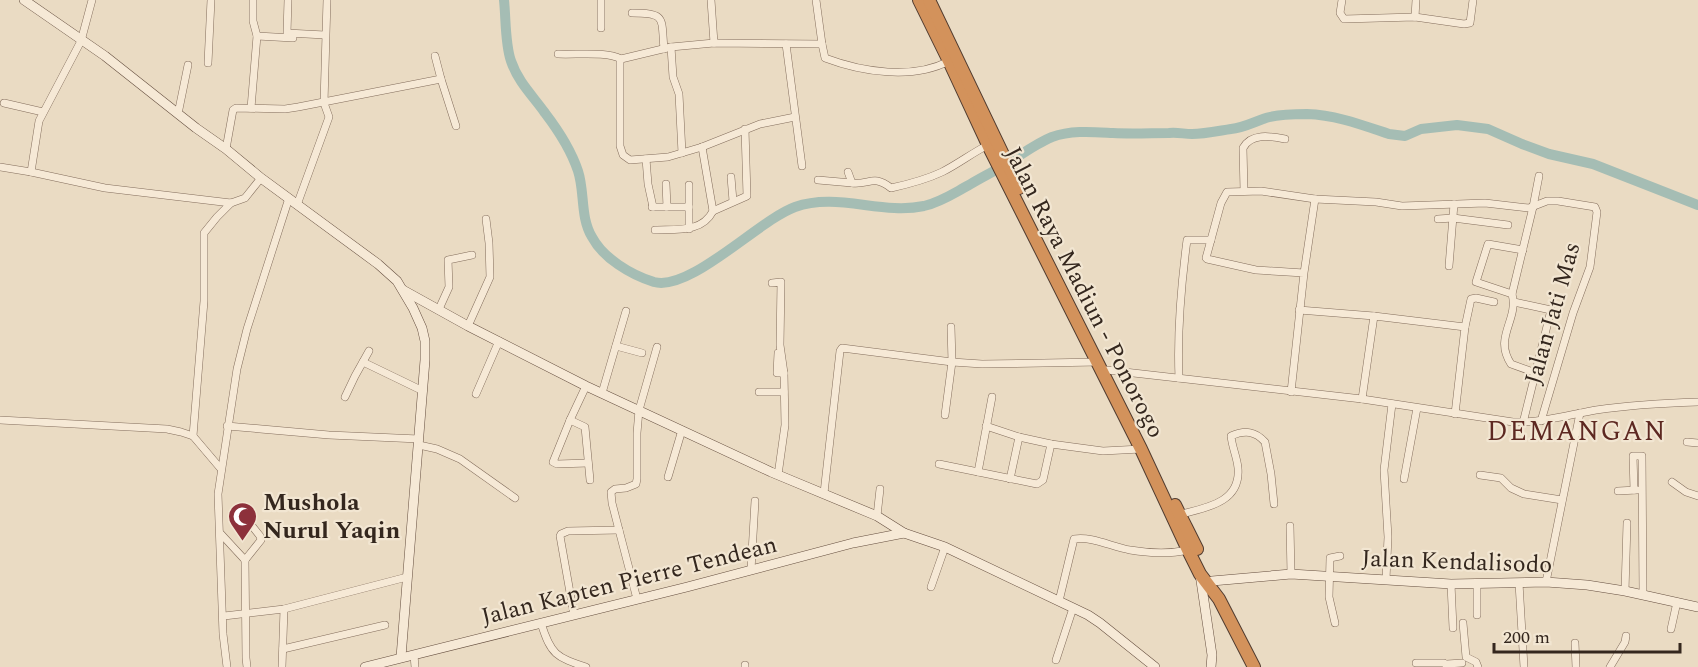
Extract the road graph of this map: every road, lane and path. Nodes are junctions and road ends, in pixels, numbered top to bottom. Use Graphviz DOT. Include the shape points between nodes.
graph roads {
  1 [pos="24,0"];
  2 [pos="92,0"];
  3 [pos="211,0"];
  4 [pos="254,0"];
  5 [pos="288,0"];
  6 [pos="327,0"];
  7 [pos="601,0"];
  8 [pos="711,0"];
  9 [pos="816,0"];
  10 [pos="919,0"];
  11 [pos="928,0"];
  12 [pos="1342,0"];
  13 [pos="1416,0"];
  14 [pos="1473,0"];
  15 [pos="632,13"];
  16 [pos="1414,17"];
  17 [pos="601,28"];
  18 [pos="257,36"];
  19 [pos="325,37"];
  20 [pos="81,41"];
  21 [pos="714,43"];
  22 [pos="786,44"];
  23 [pos="822,44"];
  24 [pos="667,48"];
  25 [pos="558,54"];
  26 [pos="435,56"];
  27 [pos="621,59"];
  28 [pos="949,61"];
  29 [pos="208,63"];
  30 [pos="188,65"];
  31 [pos="441,79"];
  32 [pos="970,95"];
  33 [pos="340,99"];
  34 [pos="4,103"];
  35 [pos="324,103"];
  36 [pos="251,108"];
  37 [pos="43,112"];
  38 [pos="178,114"];
  39 [pos="329,117"];
  40 [pos="795,117"];
  41 [pos="456,126"];
  42 [pos="745,129"];
  43 [pos="1285,139"];
  44 [pos="702,147"];
  45 [pos="987,147"];
  46 [pos="226,149"];
  47 [pos="682,153"];
  48 [pos="646,159"];
  49 [pos="802,166"];
  50 [pos="0,167"];
  51 [pos="31,172"];
  52 [pos="848,172"];
  53 [pos="1539,176"];
  54 [pos="731,177"];
  55 [pos="261,178"];
  56 [pos="818,180"];
  57 [pos="852,183"];
  58 [pos="666,184"];
  59 [pos="689,185"];
  60 [pos="1244,190"];
  61 [pos="289,198"];
  62 [pos="1316,199"];
  63 [pos="733,201"];
  64 [pos="231,203"];
  65 [pos="1454,204"];
  66 [pos="297,205"];
  67 [pos="667,207"];
  68 [pos="688,207"];
  69 [pos="1533,207"];
  70 [pos="713,211"];
  71 [pos="1453,218"];
  72 [pos="486,219"];
  73 [pos="1438,219"];
  74 [pos="1508,225"];
  75 [pos="689,229"];
  76 [pos="655,230"];
  77 [pos="1211,240"];
  78 [pos="1523,250"];
  79 [pos="472,255"];
  80 [pos="1449,266"];
  81 [pos="1304,273"];
  82 [pos="772,283"];
  83 [pos="401,289"];
  84 [pos="1512,294"];
  85 [pos="1494,302"];
  86 [pos="1514,302"];
  87 [pos="439,309"];
  88 [pos="1299,310"];
  89 [pos="626,311"];
  90 [pos="1374,316"];
  91 [pos="468,326"];
  92 [pos="951,327"];
  93 [pos="1465,327"];
  94 [pos="499,341"];
  95 [pos="616,346"];
  96 [pos="657,347"];
  97 [pos="369,351"];
  98 [pos="642,352"];
  99 [pos="363,362"];
  100 [pos="952,362"];
  101 [pos="1102,366"];
  102 [pos="1536,373"];
  103 [pos="1179,378"];
  104 [pos="586,386"];
  105 [pos="423,391"];
  106 [pos="759,392"];
  107 [pos="784,392"];
  108 [pos="1291,392"];
  109 [pos="602,393"];
  110 [pos="476,394"];
  111 [pos="345,397"];
  112 [pos="992,397"];
  113 [pos="1362,399"];
  114 [pos="1698,402"];
  115 [pos="1392,404"];
  116 [pos="1417,408"];
  117 [pos="639,410"];
  118 [pos="1580,413"];
  119 [pos="1455,414"];
  120 [pos="945,415"];
  121 [pos="0,420"];
  122 [pos="570,420"];
  123 [pos="1541,421"];
  124 [pos="1523,423"];
  125 [pos="228,426"];
  126 [pos="986,426"];
  127 [pos="682,430"];
  128 [pos="193,436"];
  129 [pos="1019,437"];
  130 [pos="419,442"];
  131 [pos="1687,442"];
  132 [pos="1698,443"];
  133 [pos="1051,444"];
  134 [pos="1141,449"];
  135 [pos="588,463"];
  136 [pos="939,464"];
  137 [pos="221,470"];
  138 [pos="978,472"];
  139 [pos="778,475"];
  140 [pos="1480,475"];
  141 [pos="668,477"];
  142 [pos="1010,479"];
  143 [pos="1404,479"];
  144 [pos="590,480"];
  145 [pos="1672,482"];
  146 [pos="880,489"];
  147 [pos="1618,490"];
  148 [pos="1634,490"];
  149 [pos="1643,490"];
  150 [pos="824,493"];
  151 [pos="1698,496"];
  152 [pos="515,498"];
  153 [pos="1562,500"];
  154 [pos="755,501"];
  155 [pos="1274,504"];
  156 [pos="877,516"];
  157 [pos="1176,516"];
  158 [pos="248,521"];
  159 [pos="1627,523"];
  160 [pos="1290,526"];
  161 [pos="619,530"];
  162 [pos="904,533"];
  163 [pos="221,534"];
  164 [pos="945,547"];
  165 [pos="1188,550"];
  166 [pos="1340,556"];
  167 [pos="245,560"];
  168 [pos="751,570"];
  169 [pos="1200,574"];
  170 [pos="1291,574"];
  171 [pos="407,577"];
  172 [pos="1329,577"];
  173 [pos="1386,579"];
  174 [pos="1212,581"];
  175 [pos="1546,582"];
  176 [pos="1519,583"];
  177 [pos="1451,584"];
  178 [pos="1477,584"];
  179 [pos="931,587"];
  180 [pos="1625,591"];
  181 [pos="1643,594"];
  182 [pos="637,599"];
  183 [pos="1219,599"];
  184 [pos="1059,601"];
  185 [pos="1677,602"];
  186 [pos="1698,607"];
  187 [pos="1073,608"];
  188 [pos="284,609"];
  189 [pos="245,614"];
  190 [pos="574,615"];
  191 [pos="1477,615"];
  192 [pos="224,616"];
  193 [pos="541,623"];
  194 [pos="1335,623"];
  195 [pos="1463,623"];
  196 [pos="385,625"];
  197 [pos="1452,628"];
  198 [pos="1671,629"];
  199 [pos="1626,636"];
  200 [pos="1575,643"];
  201 [pos="283,649"];
  202 [pos="414,655"];
  203 [pos="401,657"];
  204 [pos="1056,660"];
  205 [pos="1416,663"];
  206 [pos="1462,663"];
  207 [pos="1447,665"];
  208 [pos="227,667"];
  209 [pos="247,667"];
  210 [pos="282,667"];
  211 [pos="365,667"];
  212 [pos="415,667"];
  213 [pos="586,667"];
  214 [pos="1155,667"];
  215 [pos="1211,667"];
  216 [pos="1254,667"];
  217 [pos="1478,667"];
  218 [pos="1524,667"];
  219 [pos="1576,667"];
  220 [pos="1610,667"];
  1 -- 20 [label="street"];
  2 -- 20 [label="street"];
  3 -- 29 [label="street"];
  4 -- 18 [label="street"];
  5 -- 19 [label="street" via="287,33"];
  6 -- 19 [label="street"];
  7 -- 17 [label="street"];
  8 -- 21 [label="street"];
  9 -- 23 [label="street"];
  10 -- 28 [label="highway, Jalan Raya Madiun - Ponorogo"];
  11 -- 32 [label="highway, Jalan Raya Madiun - Ponorogo"];
  12 -- 16 [label="street" via="1340,14 1344,19"];
  13 -- 16 [label="street"];
  14 -- 16 [label="street" via="1469,24"];
  15 -- 24 [label="street" via="658,16"];
  18 -- 19 [label="street"];
  18 -- 36 [label="street"];
  19 -- 35 [label="street"];
  20 -- 37 [label="street"];
  20 -- 38 [label="street"];
  21 -- 22 [label="street"];
  21 -- 24 [label="street"];
  22 -- 23 [label="street"];
  22 -- 40 [label="street"];
  23 -- 28 [label="street" via="825,58 874,69 918,70"];
  24 -- 27 [label="street"];
  24 -- 47 [label="street" via="679,94"];
  25 -- 27 [label="street"];
  26 -- 31 [label="street"];
  27 -- 48 [label="street" via="620,146 630,160"];
  28 -- 32 [label="highway, Jalan Raya Madiun - Ponorogo"];
  30 -- 38 [label="street"];
  31 -- 33 [label="street"];
  31 -- 41 [label="street"];
  32 -- 45 [label="highway, Jalan Raya Madiun - Ponorogo"];
  33 -- 35 [label="street"];
  33 -- 39 [label="street"];
  34 -- 37 [label="street"];
  35 -- 36 [label="street" via="285,109"];
  35 -- 39 [label="street"];
  36 -- 46 [label="street" via="233,110"];
  37 -- 51 [label="street"];
  38 -- 46 [label="street"];
  39 -- 66 [label="street"];
  40 -- 42 [label="street"];
  40 -- 49 [label="street"];
  42 -- 44 [label="street"];
  42 -- 63 [label="street" via="747,196"];
  43 -- 60 [label="street" via="1261,136 1246,142"];
  44 -- 47 [label="street"];
  44 -- 70 [label="street"];
  45 -- 57 [label="street" via="944,171 909,184 891,188 881,180"];
  45 -- 101 [label="highway, Jalan Raya Madiun - Ponorogo" via="1027,213"];
  46 -- 55 [label="street"];
  47 -- 48 [label="street"];
  48 -- 67 [label="street" via="653,207"];
  50 -- 51 [label="street"];
  51 -- 64 [label="street" via="105,188"];
  52 -- 57 [label="street"];
  53 -- 69 [label="street"];
  54 -- 63 [label="street"];
  55 -- 61 [label="street"];
  55 -- 64 [label="street" via="245,198"];
  56 -- 57 [label="street"];
  58 -- 67 [label="street"];
  59 -- 68 [label="street"];
  60 -- 62 [label="street"];
  60 -- 77 [label="street" via="1225,194"];
  61 -- 66 [label="street"];
  61 -- 125 [label="street" via="247,329"];
  62 -- 65 [label="street" via="1402,206"];
  62 -- 81 [label="street"];
  63 -- 70 [label="street"];
  64 -- 128 [label="street" via="204,233 204,301"];
  65 -- 69 [label="street"];
  65 -- 71 [label="street"];
  66 -- 83 [label="street" via="378,264"];
  67 -- 68 [label="street"];
  68 -- 75 [label="street"];
  69 -- 78 [label="street"];
  69 -- 123 [label="street, Jalan Jati Mas" via="1558,201 1595,207 1597,212 1590,267"];
  70 -- 75 [label="street" via="701,225"];
  71 -- 73 [label="street"];
  71 -- 74 [label="street"];
  71 -- 80 [label="street"];
  72 -- 91 [label="street" via="490,277"];
  75 -- 76 [label="street"];
  77 -- 81 [label="street" via="1206,258 1209,260 1256,270"];
  77 -- 103 [label="street" via="1187,240 1180,289"];
  78 -- 84 [label="street"];
  78 -- 84 [label="street" via="1488,244 1476,282"];
  79 -- 87 [label="street" via="448,260 449,287"];
  81 -- 88 [label="street"];
  82 -- 107 [label="street" via="781,282 777,373 784,373"];
  83 -- 87 [label="street"];
  83 -- 105 [label="street" via="425,341"];
  84 -- 86 [label="street"];
  85 -- 93 [label="street" via="1471,299"];
  86 -- 102 [label="street" via="1505,352 1511,364"];
  86 -- 102 [label="street" via="1551,310"];
  87 -- 91 [label="street"];
  88 -- 90 [label="street"];
  88 -- 108 [label="street"];
  89 -- 95 [label="street"];
  90 -- 93 [label="street"];
  90 -- 113 [label="street"];
  91 -- 94 [label="street"];
  92 -- 100 [label="street"];
  93 -- 119 [label="street"];
  94 -- 104 [label="street"];
  94 -- 110 [label="street"];
  95 -- 98 [label="street"];
  95 -- 109 [label="street"];
  96 -- 117 [label="street"];
  97 -- 99 [label="street"];
  99 -- 105 [label="street"];
  99 -- 111 [label="street"];
  100 -- 101 [label="street"];
  100 -- 120 [label="street"];
  100 -- 150 [label="street" via="841,349"];
  101 -- 103 [label="street"];
  101 -- 134 [label="highway, Jalan Raya Madiun - Ponorogo"];
  101 -- 157 [label="highway, Jalan Raya Madiun - Ponorogo"];
  102 -- 124 [label="street"];
  103 -- 108 [label="street"];
  104 -- 109 [label="street"];
  104 -- 122 [label="street"];
  105 -- 130 [label="street"];
  106 -- 107 [label="street"];
  107 -- 139 [label="street" via="785,425"];
  108 -- 113 [label="street"];
  109 -- 117 [label="street"];
  112 -- 126 [label="street"];
  113 -- 115 [label="street"];
  114 -- 118 [label="street"];
  115 -- 116 [label="street"];
  115 -- 173 [label="street" via="1384,470"];
  116 -- 119 [label="street"];
  116 -- 143 [label="street"];
  117 -- 127 [label="street"];
  117 -- 161 [label="street" via="636,484 611,492"];
  118 -- 123 [label="street"];
  118 -- 153 [label="street"];
  119 -- 124 [label="street"];
  121 -- 128 [label="street" via="166,429"];
  122 -- 135 [label="street" via="585,427"];
  122 -- 135 [label="street" via="553,462"];
  123 -- 124 [label="street"];
  125 -- 130 [label="street"];
  125 -- 137 [label="street"];
  126 -- 129 [label="street"];
  126 -- 138 [label="street"];
  127 -- 139 [label="street"];
  127 -- 141 [label="street"];
  128 -- 137 [label="street"];
  129 -- 133 [label="street"];
  129 -- 142 [label="street"];
  130 -- 152 [label="street" via="460,459"];
  130 -- 171 [label="street"];
  131 -- 132 [label="street"];
  133 -- 134 [label="street" via="1103,451"];
  133 -- 142 [label="street" via="1040,483"];
  134 -- 157 [label="highway, Jalan Raya Madiun - Ponorogo"];
  135 -- 144 [label="street"];
  136 -- 138 [label="street"];
  137 -- 163 [label="street"];
  138 -- 142 [label="street"];
  139 -- 150 [label="street"];
  140 -- 153 [label="street" via="1501,478 1524,495"];
  145 -- 151 [label="street"];
  146 -- 156 [label="street"];
  147 -- 148 [label="street"];
  148 -- 149 [label="street"];
  148 -- 149 [label="street" via="1634,455 1643,457"];
  149 -- 181 [label="street"];
  150 -- 156 [label="street"];
  153 -- 175 [label="street"];
  154 -- 168 [label="street"];
  155 -- 157 [label="street" via="1265,442 1253,433 1241,432 1232,436 1238,476 1230,494 1222,502"];
  156 -- 162 [label="street"];
  157 -- 165 [label="highway, Jalan Raya Madiun - Ponorogo"];
  157 -- 174 [label="highway, Jalan Raya Madiun - Ponorogo"];
  158 -- 167 [label="street" via="261,540"];
  159 -- 180 [label="street"];
  160 -- 170 [label="street"];
  161 -- 182 [label="street"];
  161 -- 190 [label="street" via="561,534"];
  162 -- 164 [label="street"];
  162 -- 168 [label="street, Jalan Kapten Pierre Tendean"];
  163 -- 167 [label="street"];
  163 -- 192 [label="street"];
  164 -- 179 [label="street"];
  164 -- 184 [label="street"];
  165 -- 169 [label="highway, Jalan Raya Madiun - Ponorogo"];
  165 -- 184 [label="street" via="1131,550 1074,539"];
  166 -- 172 [label="street" via="1330,558"];
  167 -- 189 [label="street"];
  168 -- 182 [label="street, Jalan Kapten Pierre Tendean"];
  169 -- 183 [label="highway, Jalan Raya Madiun - Ponorogo"];
  169 -- 215 [label="street" via="1211,641"];
  170 -- 172 [label="street, Jalan Kendalisodo"];
  170 -- 174 [label="street, Jalan Kendalisodo"];
  171 -- 188 [label="street"];
  171 -- 203 [label="street"];
  172 -- 173 [label="street, Jalan Kendalisodo"];
  172 -- 194 [label="street" via="1329,601"];
  173 -- 177 [label="street, Jalan Kendalisodo"];
  174 -- 183 [label="highway, Jalan Raya Madiun - Ponorogo"];
  175 -- 176 [label="street, Jalan Kendalisodo"];
  175 -- 180 [label="street, Jalan Kendalisodo"];
  176 -- 178 [label="street, Jalan Kendalisodo"];
  176 -- 218 [label="street"];
  177 -- 178 [label="street, Jalan Kendalisodo"];
  177 -- 197 [label="street"];
  178 -- 191 [label="street"];
  180 -- 181 [label="street, Jalan Kendalisodo"];
  181 -- 185 [label="street, Jalan Kendalisodo"];
  182 -- 190 [label="street, Jalan Kapten Pierre Tendean"];
  183 -- 216 [label="highway, Jalan Raya Madiun - Ponorogo"];
  184 -- 187 [label="street"];
  185 -- 186 [label="street, Jalan Kendalisodo"];
  185 -- 198 [label="street"];
  187 -- 204 [label="street"];
  187 -- 214 [label="street" via="1100,623"];
  188 -- 189 [label="street"];
  188 -- 201 [label="street"];
  189 -- 192 [label="street"];
  189 -- 209 [label="street"];
  190 -- 193 [label="street, Jalan Kapten Pierre Tendean"];
  192 -- 208 [label="street"];
  193 -- 202 [label="street, Jalan Kapten Pierre Tendean"];
  193 -- 213 [label="street" via="547,643 555,653"];
  195 -- 217 [label="street" via="1466,657"];
  196 -- 201 [label="street"];
  199 -- 220 [label="street"];
  200 -- 219 [label="street"];
  201 -- 210 [label="street"];
  202 -- 203 [label="street, Jalan Kapten Pierre Tendean"];
  202 -- 212 [label="street"];
  203 -- 211 [label="street, Jalan Kapten Pierre Tendean"];
  205 -- 207 [label="street"];
  206 -- 207 [label="street"];
}
